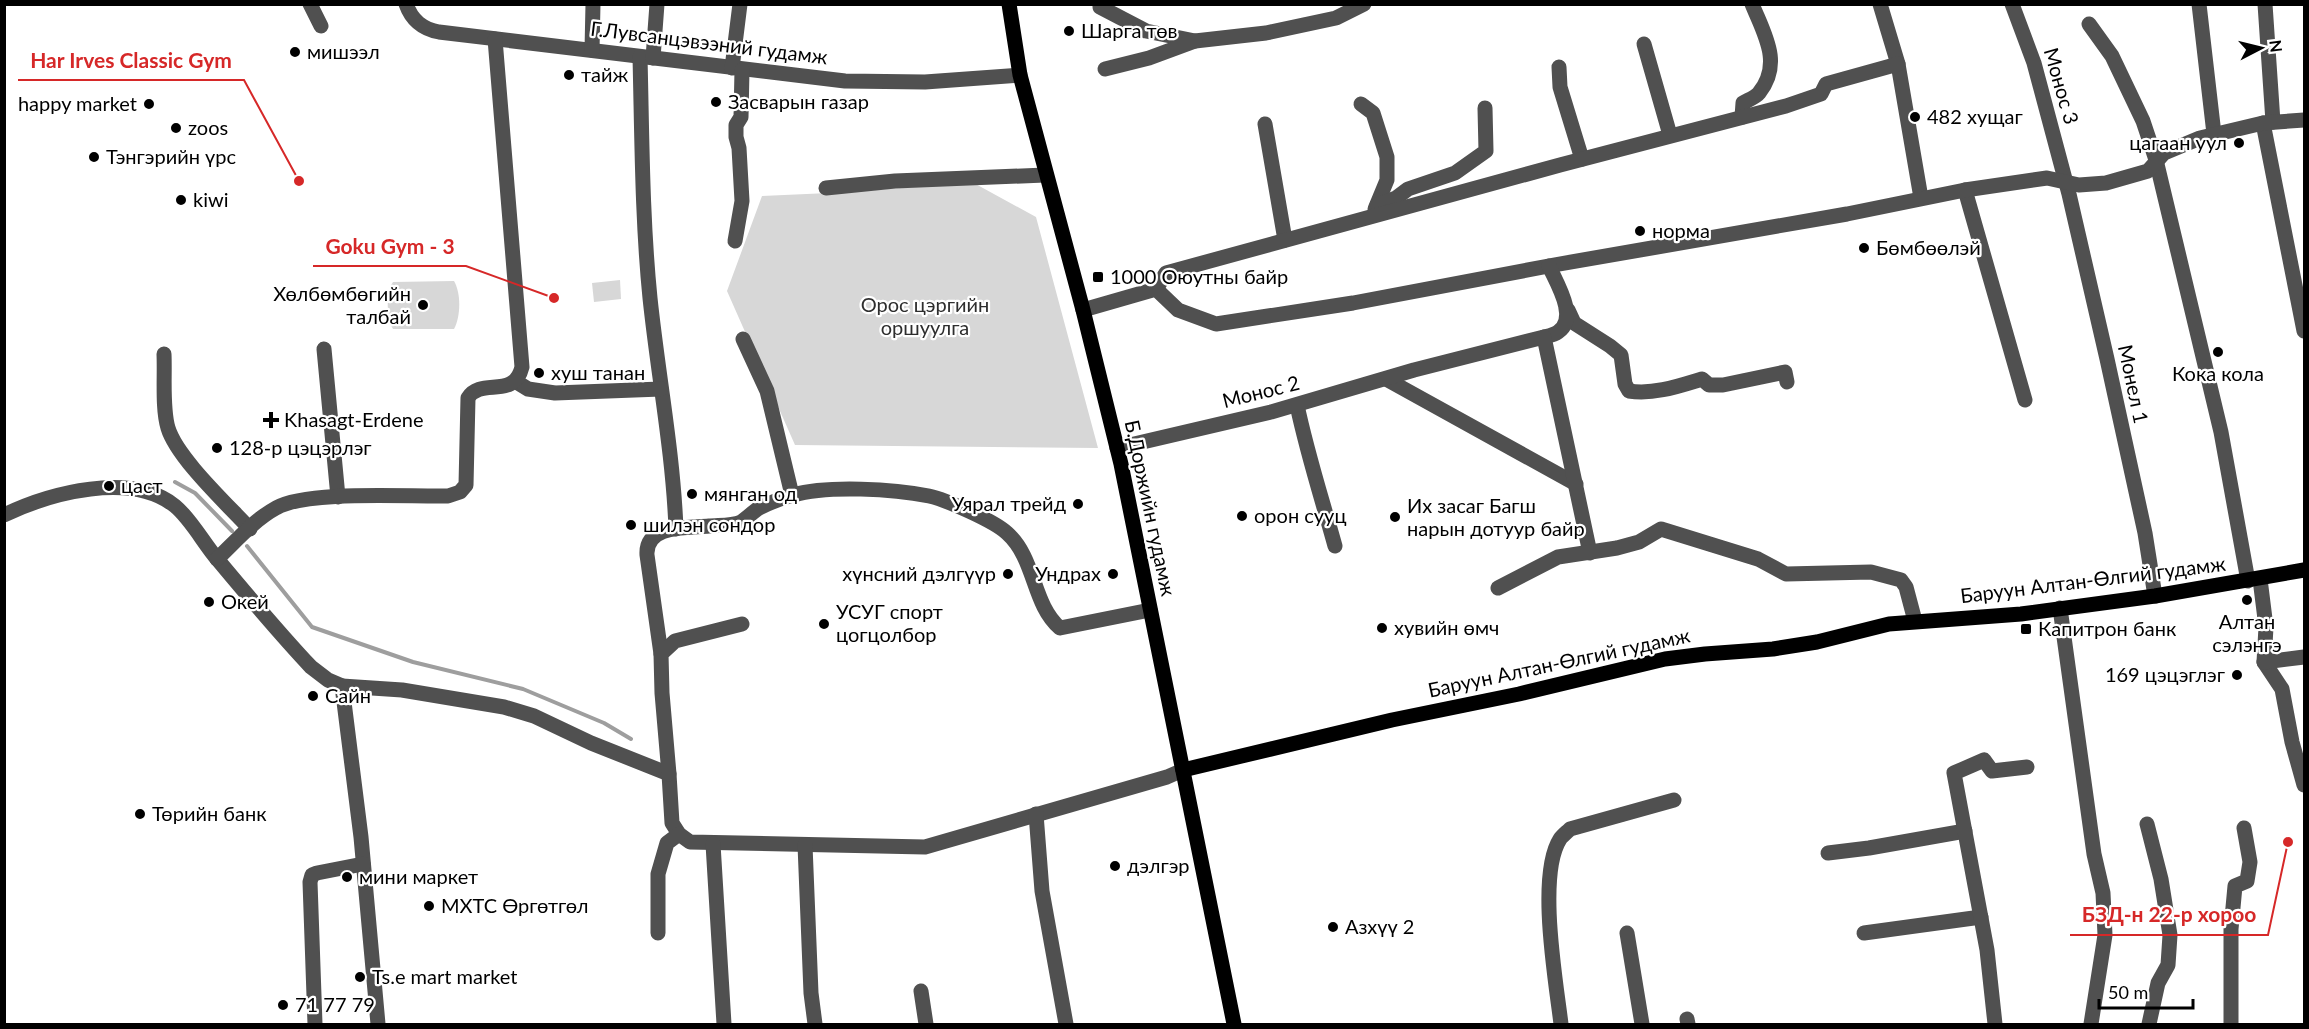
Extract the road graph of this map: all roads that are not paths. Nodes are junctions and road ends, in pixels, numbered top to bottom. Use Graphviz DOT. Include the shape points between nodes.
graph roads {
  1 [pos="310,4"];
  2 [pos="406,4"];
  3 [pos="593,4"];
  4 [pos="657,4"];
  5 [pos="740,4"];
  6 [pos="1009,4"];
  7 [pos="1100,4"];
  8 [pos="1364,4"];
  9 [pos="1752,4"];
  10 [pos="1881,4"];
  11 [pos="2012,4"];
  12 [pos="2199,4"];
  13 [pos="2265,4"];
  14 [pos="2088,24"];
  15 [pos="321,26"];
  16 [pos="495,39"];
  17 [pos="1195,41"];
  18 [pos="1644,44"];
  19 [pos="592,50"];
  20 [pos="646,58"];
  21 [pos="1898,64"];
  22 [pos="1559,67"];
  23 [pos="737,69"];
  24 [pos="1105,69"];
  25 [pos="1020,75"];
  26 [pos="1361,104"];
  27 [pos="1485,108"];
  28 [pos="1742,117"];
  29 [pos="2304,120"];
  30 [pos="2268,123"];
  31 [pos="1265,124"];
  32 [pos="2214,134"];
  33 [pos="1670,135"];
  34 [pos="1582,159"];
  35 [pos="2156,160"];
  36 [pos="1045,175"];
  37 [pos="2065,181"];
  38 [pos="826,188"];
  39 [pos="1965,190"];
  40 [pos="1921,198"];
  41 [pos="1374,211"];
  42 [pos="1285,240"];
  43 [pos="735,241"];
  44 [pos="1549,266"];
  45 [pos="1156,289"];
  46 [pos="1083,310"];
  47 [pos="1568,310"];
  48 [pos="2304,331"];
  49 [pos="1544,337"];
  50 [pos="743,339"];
  51 [pos="324,349"];
  52 [pos="164,354"];
  53 [pos="1386,379"];
  54 [pos="515,381"];
  55 [pos="1787,381"];
  56 [pos="661,389"];
  57 [pos="2025,400"];
  58 [pos="1297,405"];
  59 [pos="1117,448"];
  60 [pos="1576,484"];
  61 [pos="792,495"];
  62 [pos="338,496"];
  63 [pos="4,515"];
  64 [pos="250,529"];
  65 [pos="676,529"];
  66 [pos="1335,546"];
  67 [pos="1590,553"];
  68 [pos="217,559"];
  69 [pos="2304,570"];
  70 [pos="2254,580"];
  71 [pos="1498,588"];
  72 [pos="2155,596"];
  73 [pos="2060,608"];
  74 [pos="1150,610"];
  75 [pos="1915,621"];
  76 [pos="742,624"];
  77 [pos="661,654"];
  78 [pos="2304,657"];
  79 [pos="2264,662"];
  80 [pos="342,686"];
  81 [pos="2027,767"];
  82 [pos="1183,770"];
  83 [pos="669,774"];
  84 [pos="2304,786"];
  85 [pos="1674,800"];
  86 [pos="1036,814"];
  87 [pos="2148,824"];
  88 [pos="2244,828"];
  89 [pos="1965,831"];
  90 [pos="679,834"];
  91 [pos="713,844"];
  92 [pos="805,845"];
  93 [pos="1828,853"];
  94 [pos="363,864"];
  95 [pos="1980,917"];
  96 [pos="658,933"];
  97 [pos="1627,933"];
  98 [pos="1864,933"];
  99 [pos="921,991"];
  100 [pos="315,1024"];
  101 [pos="378,1024"];
  102 [pos="724,1024"];
  103 [pos="814,1024"];
  104 [pos="926,1024"];
  105 [pos="1066,1024"];
  106 [pos="1234,1024"];
  107 [pos="1561,1024"];
  108 [pos="1642,1024"];
  109 [pos="1995,1024"];
  110 [pos="2091,1024"];
  111 [pos="2150,1024"];
  112 [pos="2231,1024"];
  1 -- 15 [label="street"];
  2 -- 16 [label="street, Г.Лувсанцэвээний гудамж" via="415,20 429,30"];
  3 -- 19 [label="street"];
  4 -- 20 [label="street"];
  5 -- 23 [label="street"];
  6 -- 25 [label="main road, Б.Доржийн гудамж"];
  7 -- 17 [label="street" via="1146,31"];
  8 -- 17 [label="street" via="1336,18 1266,33"];
  9 -- 28 [label="street" via="1771,51 1771,68 1759,94 1743,103"];
  10 -- 21 [label="street"];
  11 -- 37 [label="street, Монос 3" via="2034,63"];
  12 -- 32 [label="street"];
  13 -- 30 [label="street"];
  14 -- 35 [label="street" via="2112,56 2143,121"];
  16 -- 19 [label="street, Г.Лувсанцэвээний гудамж"];
  16 -- 54 [label="street" via="523,361"];
  17 -- 24 [label="street"];
  18 -- 33 [label="street"];
  19 -- 20 [label="street, Г.Лувсанцэвээний гудамж"];
  20 -- 23 [label="street, Г.Лувсанцэвээний гудамж"];
  20 -- 56 [label="street" via="643,191"];
  21 -- 28 [label="street" via="1826,84 1821,94"];
  21 -- 40 [label="street"];
  22 -- 34 [label="street" via="1560,87"];
  23 -- 25 [label="street, Г.Лувсанцэвээний гудамж" via="845,81 925,82"];
  23 -- 43 [label="street" via="741,117 736,125 742,201"];
  25 -- 36 [label="main road, Б.Доржийн гудамж"];
  26 -- 41 [label="street" via="1373,112 1387,158 1387,180"];
  27 -- 41 [label="street" via="1486,152 1455,172 1408,189"];
  28 -- 33 [label="street"];
  29 -- 30 [label="street"];
  30 -- 32 [label="street"];
  30 -- 48 [label="street"];
  31 -- 42 [label="street"];
  32 -- 35 [label="street" via="2179,146"];
  33 -- 34 [label="street"];
  34 -- 41 [label="street"];
  35 -- 37 [label="street" via="2148,171 2106,183 2079,185"];
  35 -- 70 [label="street"];
  36 -- 38 [label="street"];
  36 -- 46 [label="main road, Б.Доржийн гудамж"];
  37 -- 39 [label="street" via="2047,178"];
  37 -- 72 [label="street, Монел 1" via="2108,359"];
  39 -- 40 [label="street"];
  39 -- 57 [label="street"];
  40 -- 44 [label="street"];
  41 -- 42 [label="street"];
  42 -- 45 [label="street" via="1166,273"];
  44 -- 45 [label="street" via="1216,324 1178,310"];
  44 -- 47 [label="street"];
  45 -- 46 [label="street"];
  46 -- 59 [label="main road, Б.Доржийн гудамж"];
  47 -- 49 [label="street" via="1558,332"];
  47 -- 55 [label="street" via="1574,323 1621,355 1629,391 1670,388 1702,379 1709,385 1723,386 1785,372"];
  49 -- 53 [label="street, Монос 2"];
  49 -- 60 [label="street"];
  50 -- 61 [label="street" via="767,391"];
  51 -- 62 [label="street"];
  52 -- 64 [label="street" via="167,420 172,438"];
  53 -- 58 [label="street, Монос 2"];
  53 -- 60 [label="street"];
  54 -- 56 [label="street" via="528,389 555,393"];
  54 -- 62 [label="street" via="508,386 476,390 468,398 467,479 460,492 445,496"];
  56 -- 65 [label="street" via="672,461"];
  58 -- 59 [label="street, Монос 2"];
  58 -- 66 [label="street"];
  59 -- 74 [label="main road, Б.Доржийн гудамж"];
  60 -- 67 [label="street"];
  61 -- 65 [label="street" via="761,507 740,522"];
  61 -- 74 [label="street" via="870,489 931,496 989,521 1007,533 1024,554 1050,619 1060,628"];
  62 -- 64 [label="street" via="284,504"];
  63 -- 68 [label="street" via="68,493 110,488 144,491 176,507"];
  64 -- 68 [label="street"];
  65 -- 77 [label="street" via="655,535 647,547"];
  67 -- 71 [label="street" via="1558,557"];
  67 -- 75 [label="street" via="1639,542 1661,529 1758,559 1786,574 1871,572 1901,580"];
  68 -- 80 [label="street" via="311,667"];
  69 -- 70 [label="main road, Баруун Алтан-Өлгий гудамж"];
  70 -- 72 [label="main road, Баруун Алтан-Өлгий гудамж"];
  70 -- 79 [label="street" via="2266,627"];
  72 -- 73 [label="main road, Баруун Алтан-Өлгий гудамж"];
  73 -- 75 [label="main road, Баруун Алтан-Өлгий гудамж"];
  73 -- 110 [label="street" via="2094,854 2103,893 2105,935"];
  74 -- 82 [label="main road, Б.Доржийн гудамж"];
  75 -- 82 [label="main road, Баруун Алтан-Өлгий гудамж" via="1782,648 1688,656 1630,666"];
  76 -- 77 [label="street" via="675,641"];
  77 -- 83 [label="street"];
  78 -- 79 [label="street"];
  79 -- 84 [label="street" via="2283,689"];
  80 -- 83 [label="street" via="402,690 504,707"];
  80 -- 94 [label="street"];
  81 -- 89 [label="street" via="1992,771 1984,760 1954,773"];
  82 -- 86 [label="street"];
  82 -- 106 [label="main road, Б.Доржийн гудамж"];
  83 -- 90 [label="street" via="672,823"];
  85 -- 107 [label="street" via="1570,829 1560,839 1553,856 1548,911"];
  86 -- 92 [label="street" via="925,847"];
  86 -- 105 [label="street" via="1042,891"];
  87 -- 111 [label="street" via="2170,934 2168,964 2158,983"];
  88 -- 112 [label="street" via="2250,862 2247,881 2235,886"];
  89 -- 93 [label="street"];
  89 -- 95 [label="street"];
  90 -- 91 [label="street" via="690,842"];
  90 -- 96 [label="street" via="667,843 658,874"];
  91 -- 92 [label="street"];
  91 -- 102 [label="street"];
  92 -- 103 [label="street"];
  94 -- 100 [label="street" via="312,875"];
  94 -- 101 [label="street"];
  95 -- 98 [label="street"];
  95 -- 109 [label="street"];
  97 -- 108 [label="street"];
  99 -- 104 [label="street"];
}
